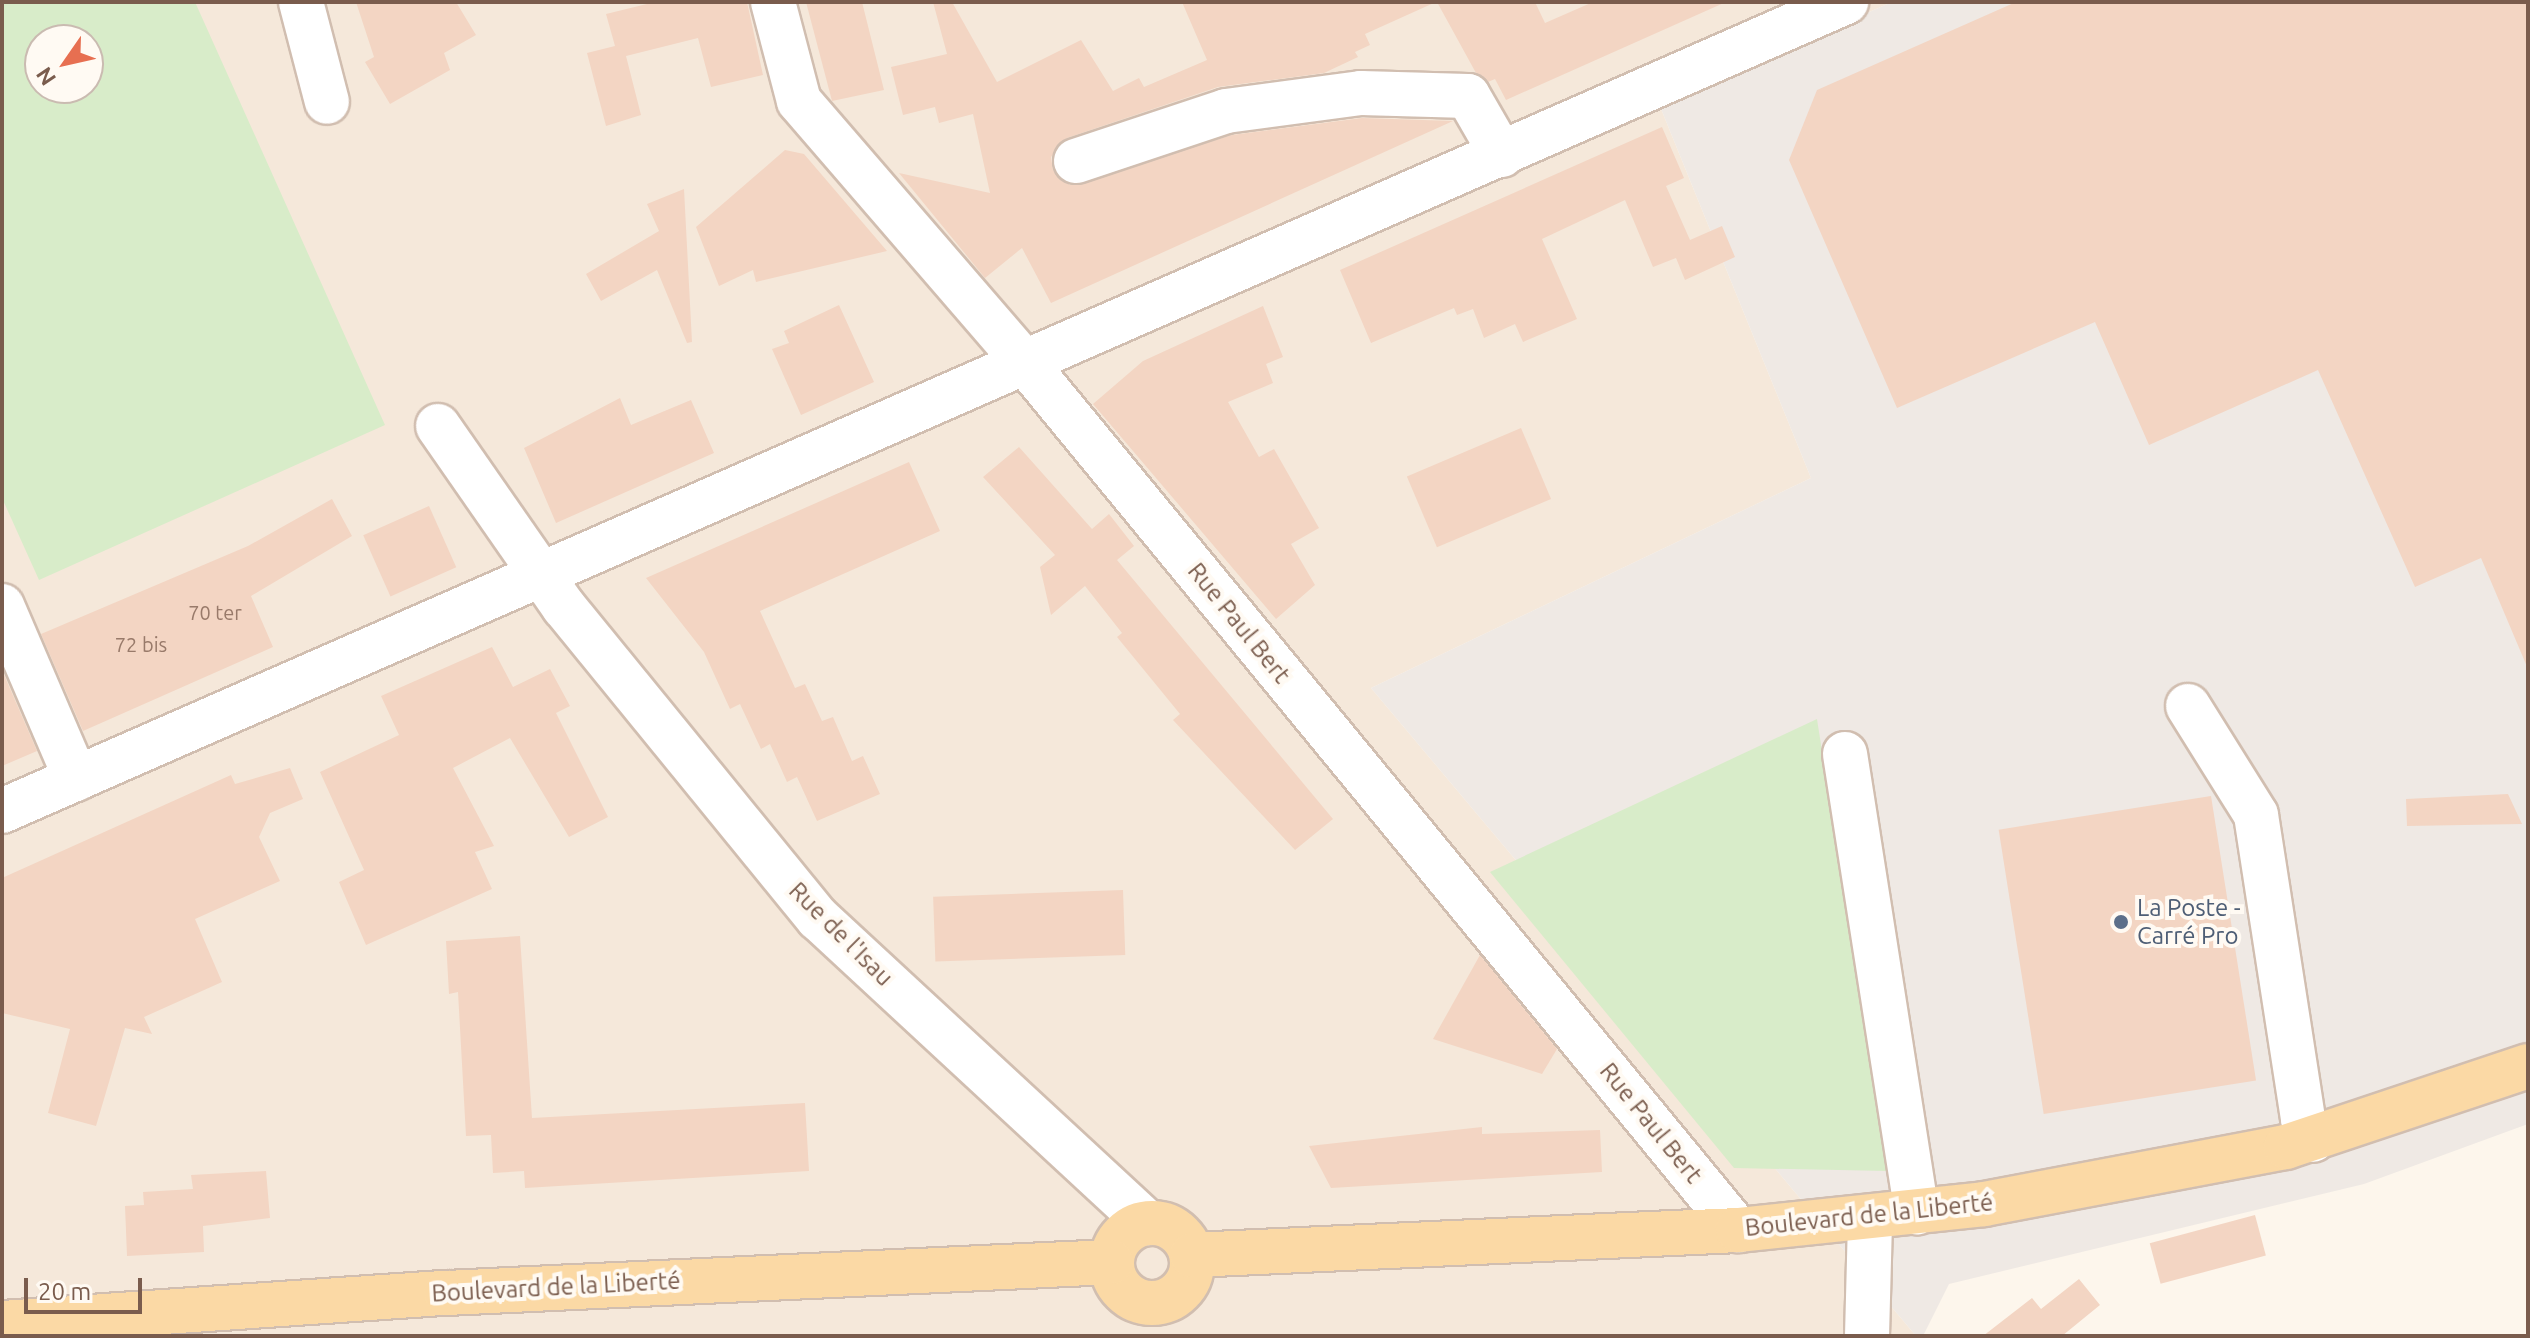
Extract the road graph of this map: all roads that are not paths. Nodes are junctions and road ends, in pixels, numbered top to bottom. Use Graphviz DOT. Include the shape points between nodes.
graph roads {
  1 [pos="301,2"];
  2 [pos="773,2"];
  3 [pos="1846,2"];
  4 [pos="327,102"];
  5 [pos="1502,155"];
  6 [pos="1076,161"];
  7 [pos="1027,365"];
  8 [pos="438,426"];
  9 [pos="541,574"];
  10 [pos="2,606"];
  11 [pos="2188,706"];
  12 [pos="1845,754"];
  13 [pos="76,779"];
  14 [pos="2,811"];
  15 [pos="2528,1066"];
  16 [pos="2313,1140"];
  17 [pos="1917,1212"];
  18 [pos="1870,1218"];
  19 [pos="1147,1223"];
  20 [pos="1738,1230"];
  21 [pos="1192,1255"];
  22 [pos="1111,1262"];
  23 [pos="2,1323"];
  24 [pos="1867,1336"];
  1 -- 4 [label="street"];
  2 -- 7 [label="street, Rue Paul Bert" via="799,101"];
  3 -- 5 [label="street"];
  5 -- 6 [label="street" via="1468,96 1361,93 1226,111"];
  5 -- 7 [label="street"];
  7 -- 9 [label="street"];
  7 -- 20 [label="street, Rue Paul Bert"];
  8 -- 9 [label="street, Rue de l'Isau"];
  9 -- 13 [label="street"];
  9 -- 19 [label="street, Rue de l'Isau" via="818,918"];
  10 -- 13 [label="street"];
  11 -- 16 [label="street" via="2256,815 2303,1119"];
  12 -- 17 [label="street"];
  13 -- 14 [label="street"];
  15 -- 16 [label="main road, Boulevard de la Liberté"];
  16 -- 17 [label="main road, Boulevard de la Liberté" via="2141,1177"];
  17 -- 18 [label="main road, Boulevard de la Liberté"];
  18 -- 20 [label="main road, Boulevard de la Liberté"];
  18 -- 24 [label="street"];
  19 -- 21 [label="main road" via="1171,1228"];
  19 -- 22 [label="main road" via="1121,1237"];
  20 -- 21 [label="main road, Boulevard de la Liberté"];
  21 -- 22 [label="main road" via="1191,1275 1178,1294 1161,1303 1130,1297"];
  22 -- 23 [label="main road, Boulevard de la Liberté" via="493,1290"];
}
